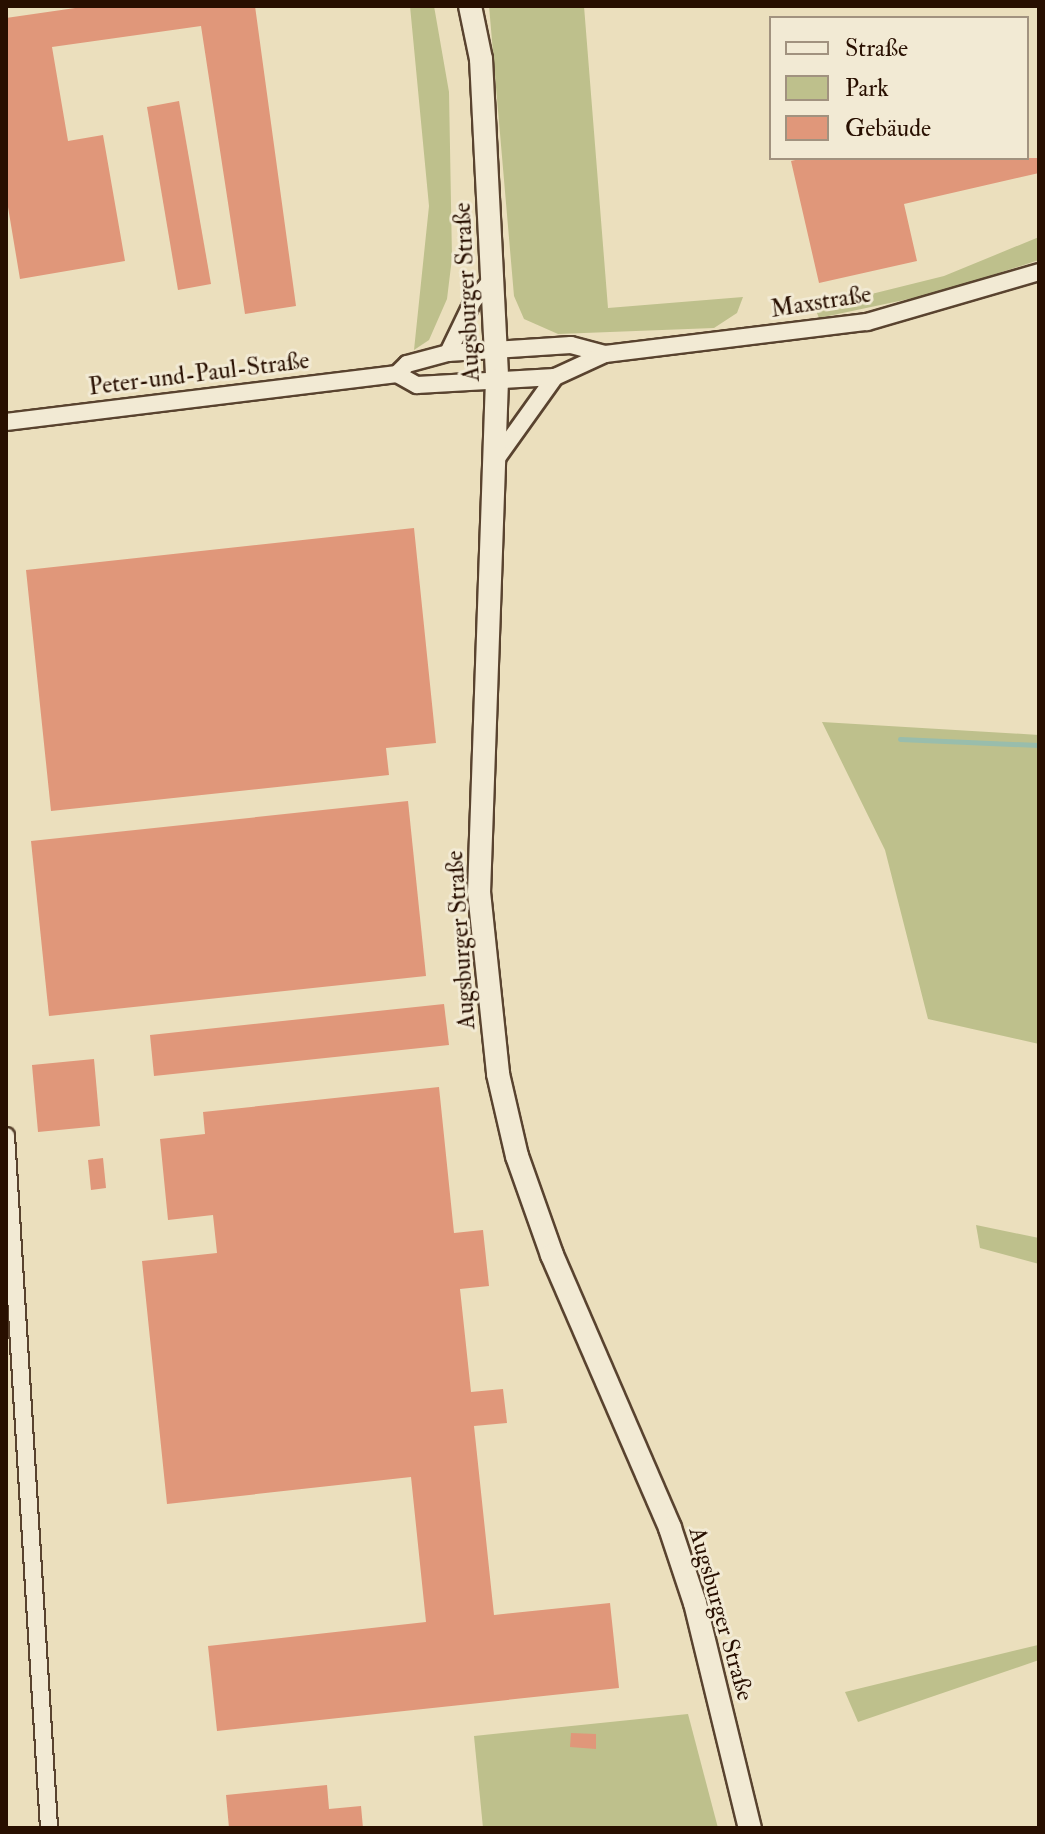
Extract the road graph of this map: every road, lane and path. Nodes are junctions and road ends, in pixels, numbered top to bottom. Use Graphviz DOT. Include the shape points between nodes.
graph roads {
  1 [pos="470,6"];
  2 [pos="1039,272"];
  3 [pos="493,279"];
  4 [pos="496,350"];
  5 [pos="448,353"];
  6 [pos="605,354"];
  7 [pos="397,374"];
  8 [pos="555,377"];
  9 [pos="497,380"];
  10 [pos="6,422"];
  11 [pos="497,458"];
  12 [pos="6,1136"];
  13 [pos="12,1349"];
  14 [pos="49,1828"];
  15 [pos="750,1828"];
  1 -- 3 [label="main road, Augsburger Straße" via="481,59"];
  2 -- 6 [label="street, Maxstraße" via="867,322"];
  3 -- 4 [label="main road, Augsburger Straße"];
  3 -- 5 [label="street" via="473,301"];
  4 -- 5 [label="street, Peter-und-Paul-Straße"];
  4 -- 6 [label="street, Maxstraße" via="571,345"];
  4 -- 9 [label="main road, Augsburger Straße"];
  5 -- 7 [label="street, Peter-und-Paul-Straße" via="407,364"];
  6 -- 8 [label="street, Maxstraße"];
  7 -- 9 [label="street, Peter-und-Paul-Straße" via="417,385"];
  7 -- 10 [label="street, Peter-und-Paul-Straße"];
  8 -- 9 [label="street, Maxstraße"];
  8 -- 11 [label="street, Maxstraße"];
  9 -- 11 [label="main road, Augsburger Straße"];
  11 -- 15 [label="main road, Augsburger Straße" via="479,892 498,1074 517,1156 552,1255 670,1528 695,1603"];
  12 -- 13 [label="street"];
  13 -- 14 [label="street"];
}
